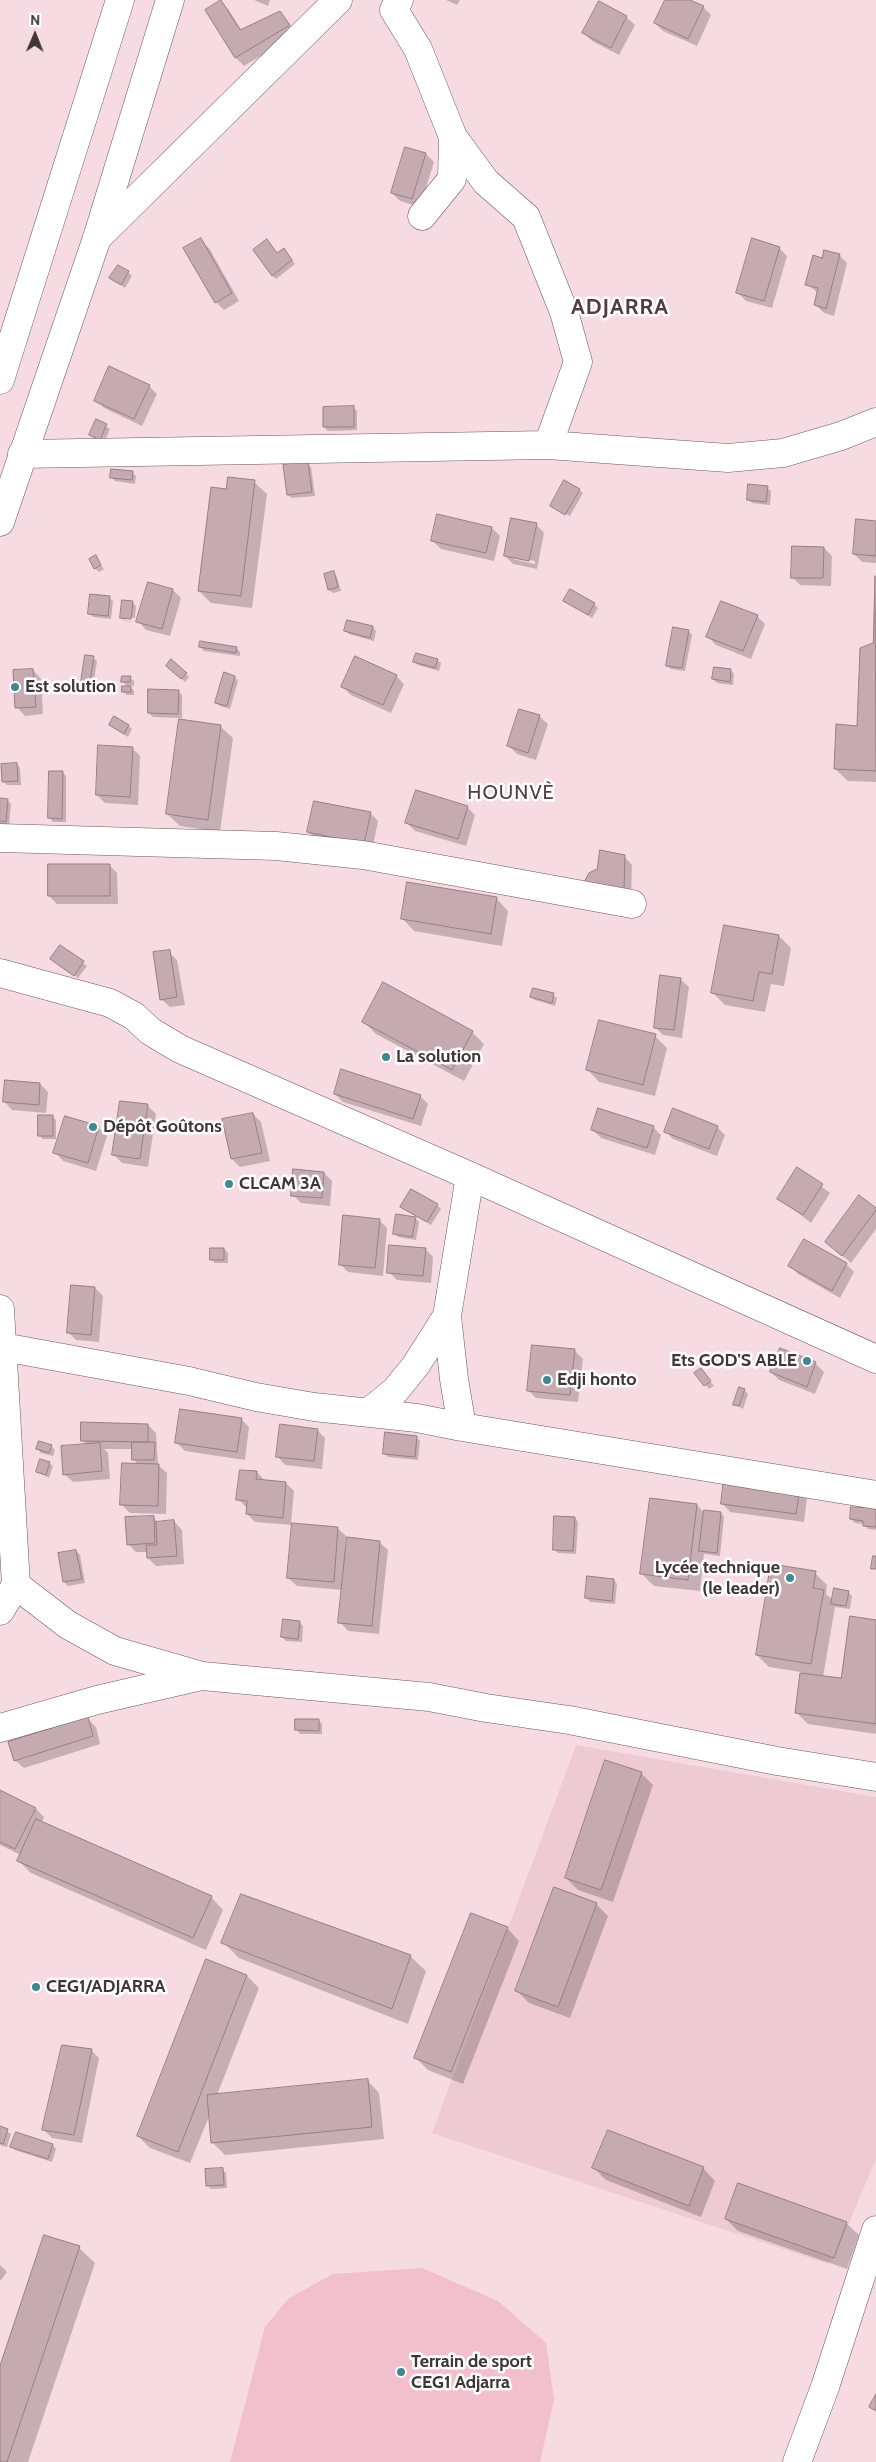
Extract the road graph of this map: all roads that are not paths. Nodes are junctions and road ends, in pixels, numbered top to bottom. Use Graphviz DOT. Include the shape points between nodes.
graph roads {
  1 [pos="120,0"];
  2 [pos="170,0"];
  3 [pos="338,0"];
  4 [pos="399,0"];
  5 [pos="453,137"];
  6 [pos="422,216"];
  7 [pos="97,238"];
  8 [pos="0,380"];
  9 [pos="876,422"];
  10 [pos="548,445"];
  11 [pos="22,454"];
  12 [pos="0,522"];
  13 [pos="0,838"];
  14 [pos="632,904"];
  15 [pos="0,973"];
  16 [pos="470,1176"];
  17 [pos="0,1309"];
  18 [pos="447,1316"];
  19 [pos="3,1347"];
  20 [pos="876,1359"];
  21 [pos="369,1412"];
  22 [pos="462,1427"];
  23 [pos="876,1495"];
  24 [pos="16,1584"];
  25 [pos="0,1611"];
  26 [pos="202,1676"];
  27 [pos="0,1728"];
  28 [pos="876,1777"];
  29 [pos="876,2230"];
  30 [pos="797,2462"];
  1 -- 8 [label="street"];
  2 -- 7 [label="street"];
  3 -- 7 [label="street"];
  4 -- 5 [label="street" via="394,10 418,49"];
  5 -- 6 [label="street" via="452,179"];
  5 -- 10 [label="street" via="486,182 526,217 564,312 578,362"];
  7 -- 11 [label="street"];
  9 -- 10 [label="street" via="783,454 728,458"];
  10 -- 11 [label="street"];
  11 -- 12 [label="street"];
  13 -- 14 [label="street" via="266,846 363,855"];
  15 -- 16 [label="street" via="110,1003 180,1049"];
  16 -- 18 [label="street"];
  16 -- 20 [label="street"];
  17 -- 19 [label="street"];
  18 -- 21 [label="street" via="395,1391"];
  18 -- 22 [label="street"];
  19 -- 21 [label="street" via="189,1381 256,1398"];
  19 -- 24 [label="street"];
  21 -- 22 [label="street"];
  22 -- 23 [label="street"];
  24 -- 25 [label="street"];
  24 -- 26 [label="street" via="68,1625 115,1651"];
  26 -- 27 [label="street" via="97,1700"];
  26 -- 28 [label="street" via="429,1697"];
  29 -- 30 [label="street"];
}
